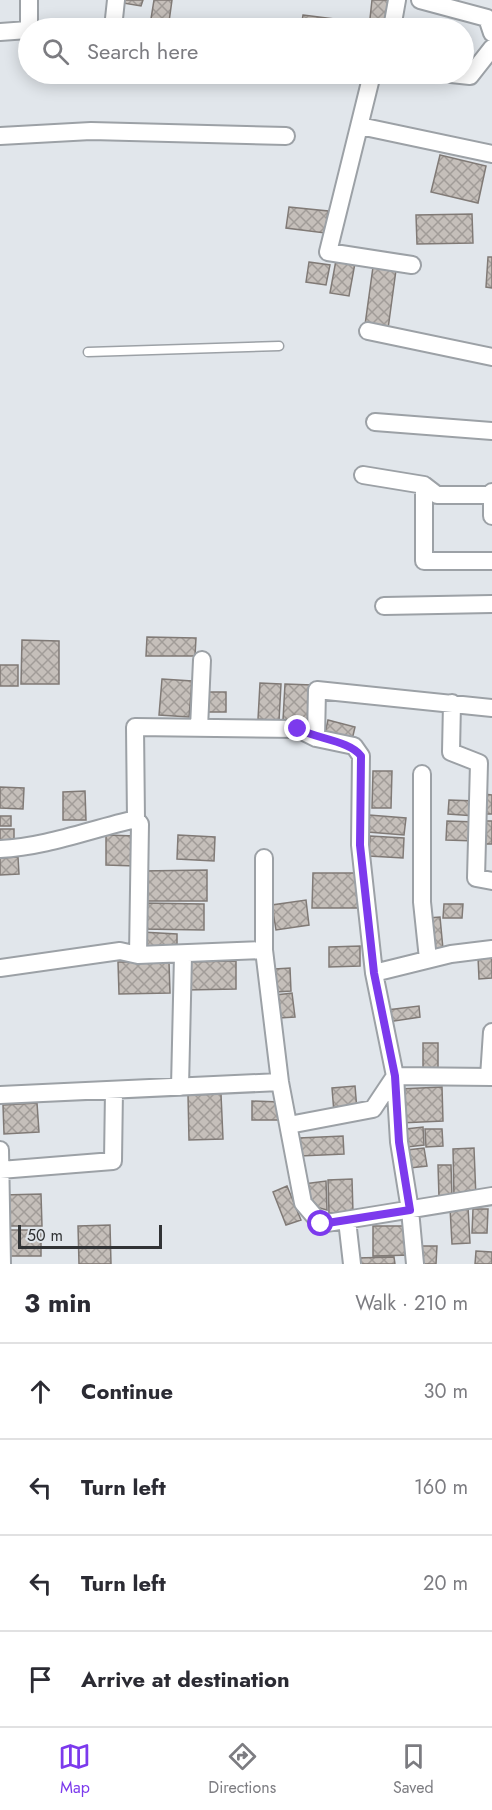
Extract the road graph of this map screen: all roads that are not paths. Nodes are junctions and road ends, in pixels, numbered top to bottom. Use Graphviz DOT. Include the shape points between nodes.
graph roads {
  1 [pos="29,0"];
  2 [pos="116,0"];
  3 [pos="397,0"];
  4 [pos="420,0"];
  5 [pos="28,18"];
  6 [pos="114,18"];
  7 [pos="394,18"];
  8 [pos="18,30"];
  9 [pos="0,32"];
  10 [pos="492,33"];
  11 [pos="492,48"];
  12 [pos="474,70"];
  13 [pos="370,84"];
  14 [pos="360,126"];
  15 [pos="0,136"];
  16 [pos="286,136"];
  17 [pos="492,154"];
  18 [pos="412,265"];
  19 [pos="368,331"];
  20 [pos="279,346"];
  21 [pos="88,352"];
  22 [pos="492,357"];
  23 [pos="375,422"];
  24 [pos="492,431"];
  25 [pos="363,475"];
  26 [pos="424,485"];
  27 [pos="491,493"];
  28 [pos="492,516"];
  29 [pos="492,561"];
  30 [pos="492,604"];
  31 [pos="384,606"];
  32 [pos="202,660"];
  33 [pos="452,704"];
  34 [pos="492,708"];
  35 [pos="199,728"];
  36 [pos="316,738"];
  37 [pos="422,774"];
  38 [pos="136,819"];
  39 [pos="0,849"];
  40 [pos="264,858"];
  41 [pos="492,881"];
  42 [pos="492,949"];
  43 [pos="264,950"];
  44 [pos="138,955"];
  45 [pos="183,955"];
  46 [pos="428,959"];
  47 [pos="0,968"];
  48 [pos="374,973"];
  49 [pos="492,1032"];
  50 [pos="395,1076"];
  51 [pos="490,1077"];
  52 [pos="280,1082"];
  53 [pos="180,1087"];
  54 [pos="114,1090"];
  55 [pos="0,1095"];
  56 [pos="289,1125"];
  57 [pos="0,1150"];
  58 [pos="0,1170"];
  59 [pos="492,1196"];
  60 [pos="410,1210"];
  61 [pos="347,1220"];
  62 [pos="2,1264"];
  63 [pos="352,1264"];
  64 [pos="415,1264"];
  1 -- 5 [label="street"];
  2 -- 6 [label="street"];
  3 -- 7 [label="street"];
  4 -- 10 [label="street" via="487,18"];
  8 -- 9 [label="street"];
  11 -- 12 [label="street"];
  13 -- 14 [label="street"];
  14 -- 17 [label="street"];
  14 -- 18 [label="street" via="328,252"];
  15 -- 16 [label="street" via="91,131"];
  19 -- 22 [label="street"];
  20 -- 21 [label="lane"];
  23 -- 24 [label="street"];
  25 -- 26 [label="street"];
  26 -- 27 [label="street" via="437,495"];
  26 -- 29 [label="street" via="424,561"];
  27 -- 28 [label="street"];
  30 -- 31 [label="street"];
  32 -- 35 [label="street"];
  33 -- 34 [label="street"];
  33 -- 36 [label="street" via="317,690"];
  33 -- 41 [label="street" via="451,752 479,763 476,878"];
  35 -- 36 [label="street" via="298,729"];
  35 -- 38 [label="street" via="135,727"];
  36 -- 48 [label="street" via="354,746 361,756 360,845"];
  37 -- 46 [label="street" via="422,902"];
  38 -- 39 [label="street" via="29,848"];
  38 -- 44 [label="street" via="140,824"];
  40 -- 43 [label="street"];
  42 -- 46 [label="street"];
  43 -- 45 [label="street"];
  43 -- 52 [label="street"];
  44 -- 45 [label="street"];
  44 -- 47 [label="street" via="120,951"];
  45 -- 53 [label="street"];
  46 -- 48 [label="street"];
  48 -- 50 [label="street"];
  49 -- 51 [label="street"];
  50 -- 51 [label="street"];
  50 -- 56 [label="street" via="373,1109"];
  50 -- 60 [label="street" via="399,1142"];
  52 -- 53 [label="street"];
  52 -- 56 [label="street"];
  53 -- 54 [label="street"];
  54 -- 55 [label="street"];
  54 -- 58 [label="street" via="113,1161"];
  56 -- 61 [label="street" via="303,1203 321,1224"];
  57 -- 58 [label="street"];
  58 -- 62 [label="street"];
  59 -- 60 [label="street"];
  60 -- 61 [label="street"];
  60 -- 64 [label="street"];
  61 -- 63 [label="street"];
}
